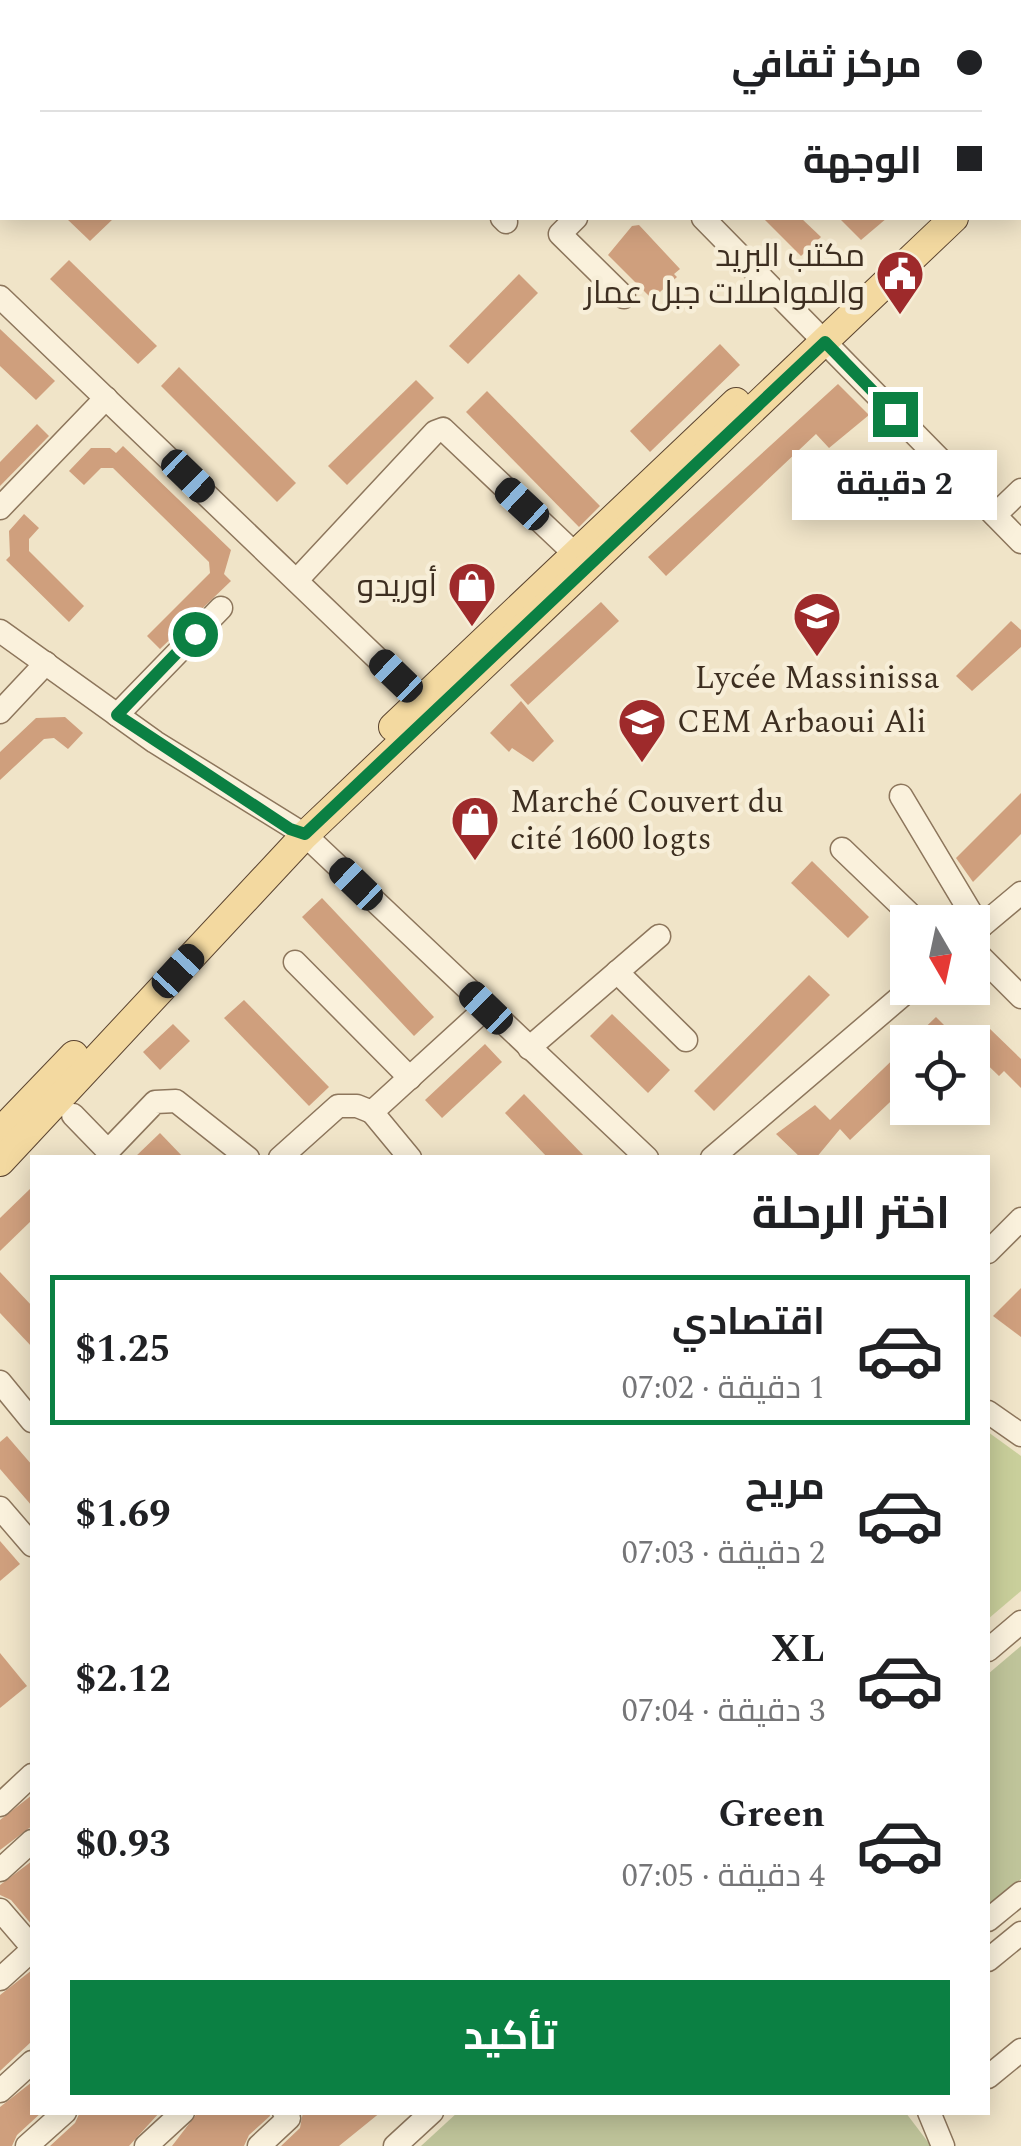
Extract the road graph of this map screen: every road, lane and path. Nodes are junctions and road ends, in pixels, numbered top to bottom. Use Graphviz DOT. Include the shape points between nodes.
graph roads {
  1 [pos="574,220"];
  2 [pos="706,220"];
  3 [pos="926,220"];
  4 [pos="952,220"];
  5 [pos="0,297"];
  6 [pos="624,298"];
  7 [pos="818,336"];
  8 [pos="106,398"];
  9 [pos="1021,490"];
  10 [pos="0,508"];
  11 [pos="995,515"];
  12 [pos="1021,542"];
  13 [pos="575,554"];
  14 [pos="297,580"];
  15 [pos="221,608"];
  16 [pos="0,631"];
  17 [pos="46,663"];
  18 [pos="427,706"];
  19 [pos="0,712"];
  20 [pos="117,715"];
  21 [pos="901,796"];
  22 [pos="298,832"];
  23 [pos="842,849"];
  24 [pos="1021,893"];
  25 [pos="900,905"];
  26 [pos="958,905"];
  27 [pos="990,923"];
  28 [pos="659,936"];
  29 [pos="990,957"];
  30 [pos="295,962"];
  31 [pos="617,972"];
  32 [pos="1021,997"];
  33 [pos="891,1005"];
  34 [pos="486,1008"];
  35 [pos="686,1040"];
  36 [pos="529,1048"];
  37 [pos="410,1078"];
  38 [pos="372,1112"];
  39 [pos="73,1115"];
  40 [pos="0,1132"];
  41 [pos="111,1154"];
  42 [pos="244,1155"];
  43 [pos="283,1155"];
  44 [pos="408,1155"];
  45 [pos="643,1155"];
  46 [pos="716,1155"];
  47 [pos="0,1162"];
  48 [pos="1021,1219"];
  49 [pos="990,1250"];
  50 [pos="0,1382"];
  51 [pos="990,1413"];
  52 [pos="30,1419"];
  53 [pos="1021,1435"];
  54 [pos="0,1508"];
  55 [pos="30,1543"];
  56 [pos="1021,1622"];
  57 [pos="990,1648"];
  58 [pos="30,1778"];
  59 [pos="0,1804"];
  60 [pos="30,1843"];
  61 [pos="0,1870"];
  62 [pos="1021,1893"];
  63 [pos="0,1910"];
  64 [pos="990,1918"];
  65 [pos="1021,1932"];
  66 [pos="30,1946"];
  67 [pos="30,1950"];
  68 [pos="990,1958"];
  69 [pos="0,1979"];
  70 [pos="1021,2050"];
  71 [pos="30,2064"];
  72 [pos="990,2075"];
  73 [pos="0,2091"];
  74 [pos="61,2115"];
  75 [pos="181,2115"];
  76 [pos="287,2115"];
  77 [pos="429,2115"];
  78 [pos="935,2116"];
  79 [pos="27,2146"];
  80 [pos="146,2146"];
  81 [pos="259,2146"];
  82 [pos="395,2146"];
  83 [pos="943,2146"];
  1 -- 6 [label="street" via="560,234"];
  2 -- 7 [label="street"];
  3 -- 7 [label="main road"];
  4 -- 7 [label="main road"];
  5 -- 8 [label="street"];
  7 -- 11 [label="street"];
  7 -- 13 [label="main road"];
  7 -- 18 [label="main road"];
  8 -- 10 [label="street"];
  8 -- 14 [label="street"];
  9 -- 11 [label="street"];
  11 -- 12 [label="street"];
  13 -- 14 [label="street" via="443,429"];
  13 -- 18 [label="main road"];
  14 -- 18 [label="street"];
  15 -- 20 [label="street"];
  16 -- 17 [label="street"];
  17 -- 19 [label="street"];
  17 -- 20 [label="street"];
  18 -- 22 [label="main road"];
  20 -- 22 [label="street"];
  21 -- 26 [label="street"];
  22 -- 34 [label="street"];
  22 -- 40 [label="main road"];
  22 -- 47 [label="main road"];
  23 -- 25 [label="street"];
  24 -- 27 [label="street"];
  28 -- 31 [label="street"];
  29 -- 32 [label="street"];
  30 -- 37 [label="street"];
  31 -- 35 [label="street"];
  31 -- 36 [label="street"];
  33 -- 46 [label="street"];
  34 -- 36 [label="street"];
  34 -- 37 [label="street"];
  36 -- 45 [label="street"];
  37 -- 38 [label="street"];
  38 -- 43 [label="street" via="338,1106"];
  38 -- 44 [label="street"];
  39 -- 41 [label="street"];
  41 -- 42 [label="street" via="155,1102 165,1100 176,1101"];
  48 -- 49 [label="street"];
  50 -- 52 [label="street"];
  51 -- 53 [label="street"];
  54 -- 55 [label="street"];
  56 -- 57 [label="street"];
  58 -- 59 [label="street"];
  60 -- 61 [label="street"];
  62 -- 64 [label="street"];
  63 -- 66 [label="street"];
  65 -- 68 [label="street"];
  67 -- 69 [label="street"];
  70 -- 72 [label="street"];
  71 -- 73 [label="street"];
  74 -- 79 [label="street"];
  75 -- 80 [label="street"];
  76 -- 81 [label="street"];
  77 -- 82 [label="street"];
  78 -- 83 [label="street"];
}
